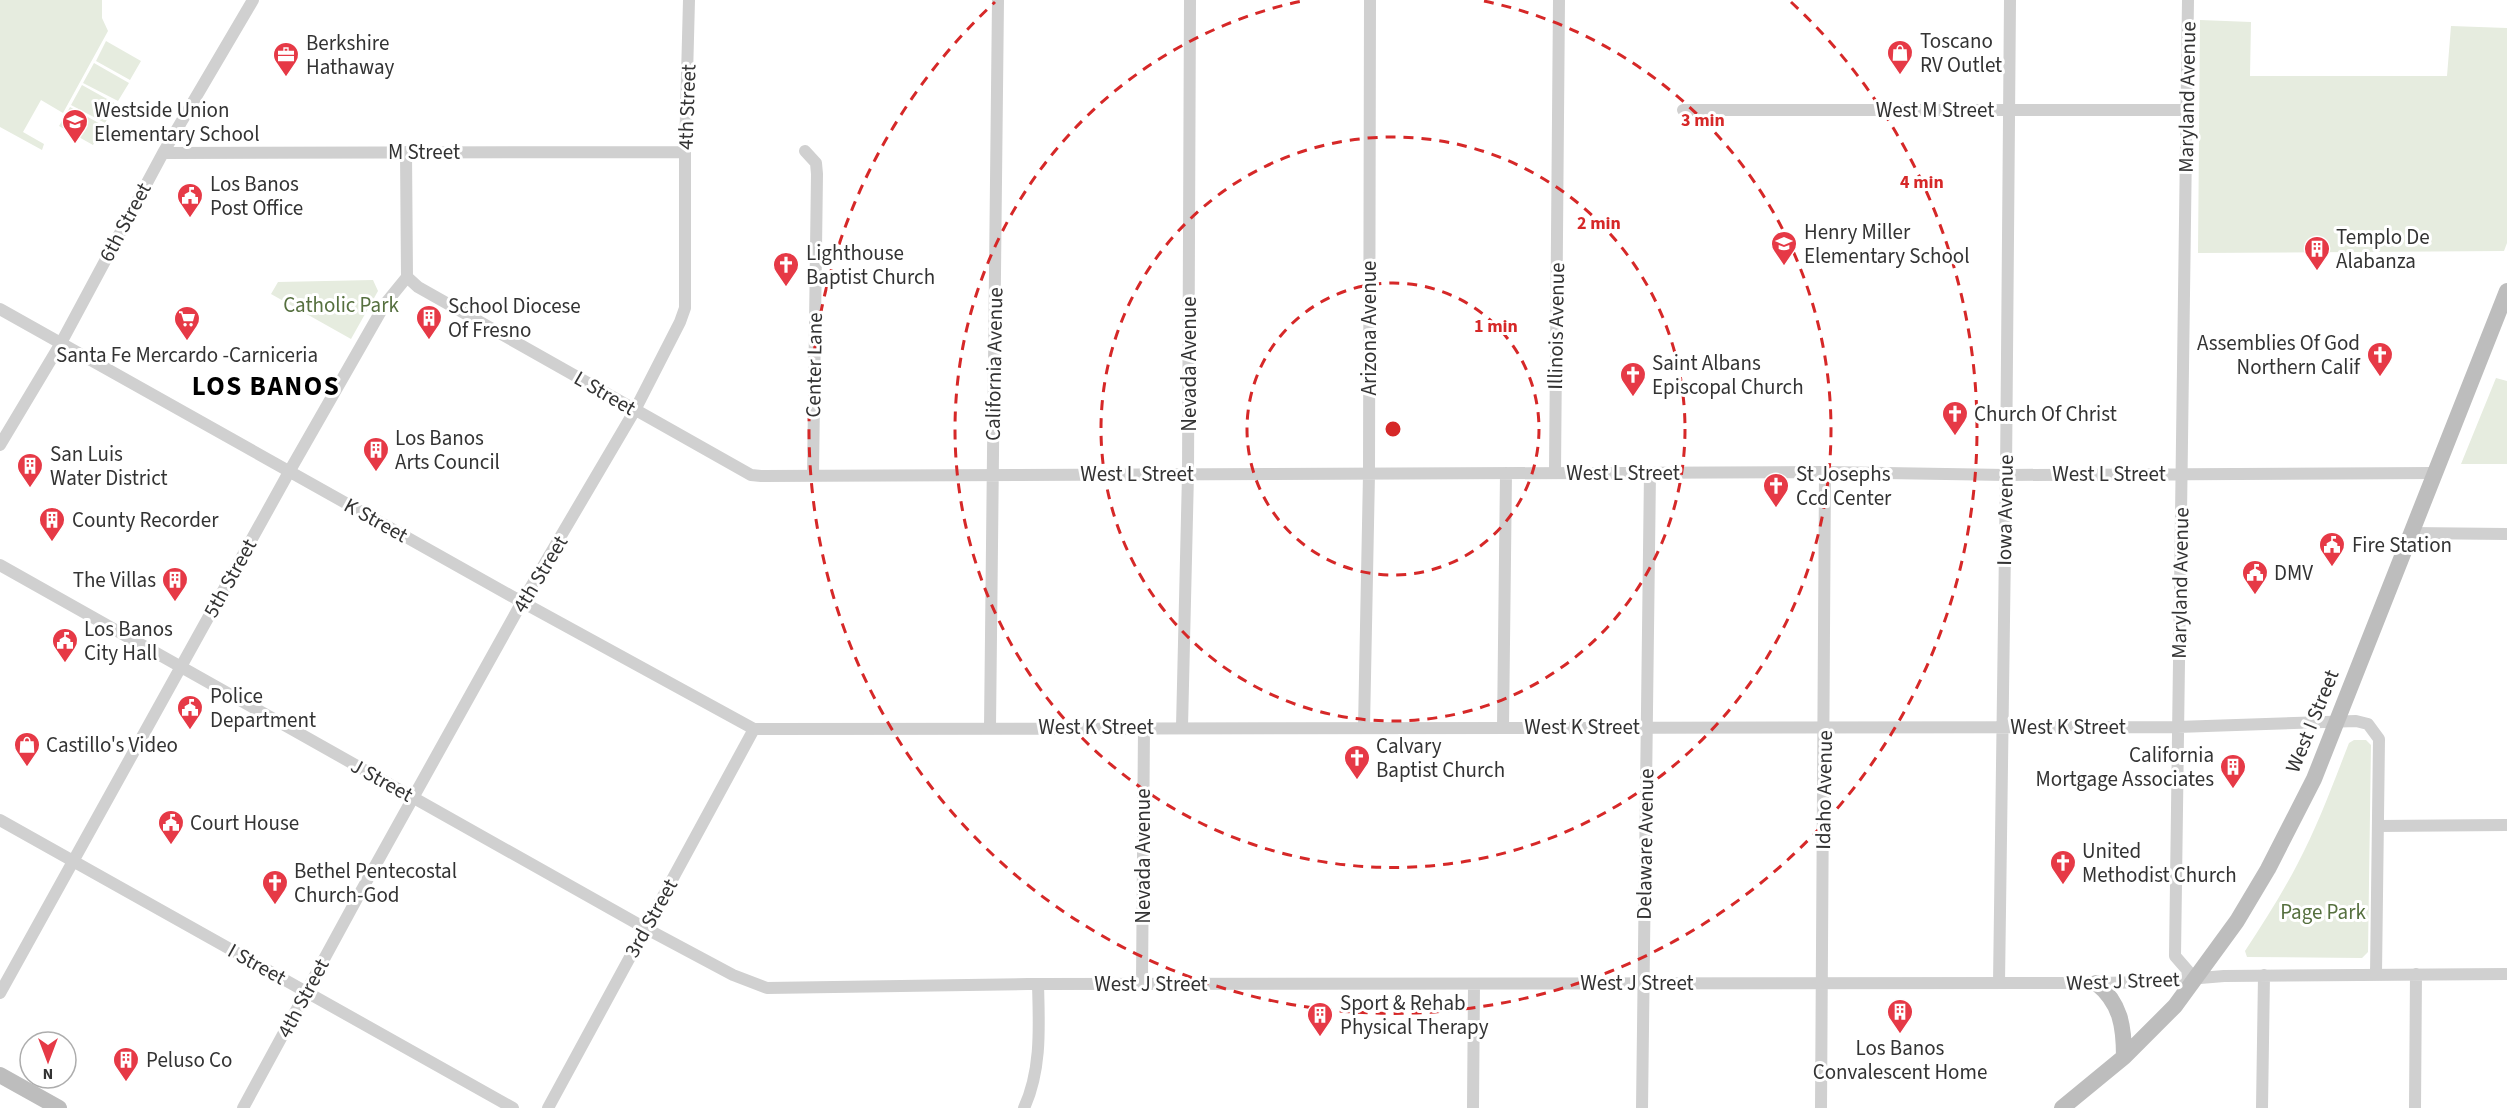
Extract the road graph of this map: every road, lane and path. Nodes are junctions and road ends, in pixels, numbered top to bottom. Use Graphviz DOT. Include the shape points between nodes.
graph roads {
  1 [pos="253,0"];
  2 [pos="689,0"];
  3 [pos="998,0"];
  4 [pos="1190,0"];
  5 [pos="1370,0"];
  6 [pos="1559,0"];
  7 [pos="2010,0"];
  8 [pos="2188,0"];
  9 [pos="1683,110"];
  10 [pos="2010,110"];
  11 [pos="2187,110"];
  12 [pos="805,151"];
  13 [pos="406,152"];
  14 [pos="685,152"];
  15 [pos="163,153"];
  16 [pos="407,277"];
  17 [pos="2507,291"];
  18 [pos="0,309"];
  19 [pos="61,343"];
  20 [pos="635,410"];
  21 [pos="0,445"];
  22 [pos="289,472"];
  23 [pos="1506,472"];
  24 [pos="1650,472"];
  25 [pos="1825,472"];
  26 [pos="1555,473"];
  27 [pos="2434,473"];
  28 [pos="1188,474"];
  29 [pos="1369,474"];
  30 [pos="2183,474"];
  31 [pos="992,475"];
  32 [pos="2006,475"];
  33 [pos="813,476"];
  34 [pos="2410,534"];
  35 [pos="2507,534"];
  36 [pos="0,565"];
  37 [pos="522,603"];
  38 [pos="181,666"];
  39 [pos="2337,722"];
  40 [pos="990,727"];
  41 [pos="1144,727"];
  42 [pos="1182,727"];
  43 [pos="1646,727"];
  44 [pos="2002,727"];
  45 [pos="2177,727"];
  46 [pos="1364,728"];
  47 [pos="1503,728"];
  48 [pos="1825,728"];
  49 [pos="754,729"];
  50 [pos="413,797"];
  51 [pos="0,820"];
  52 [pos="2507,825"];
  53 [pos="2378,826"];
  54 [pos="72,860"];
  55 [pos="645,928"];
  56 [pos="2416,974"];
  57 [pos="2507,974"];
  58 [pos="2264,975"];
  59 [pos="2376,975"];
  60 [pos="2195,979"];
  61 [pos="1822,983"];
  62 [pos="1999,983"];
  63 [pos="2096,983"];
  64 [pos="1038,984"];
  65 [pos="1142,984"];
  66 [pos="1474,984"];
  67 [pos="1644,984"];
  68 [pos="767,988"];
  69 [pos="307,991"];
  70 [pos="0,993"];
  71 [pos="2124,1058"];
  72 [pos="0,1075"];
  73 [pos="58,1108"];
  74 [pos="243,1108"];
  75 [pos="513,1108"];
  76 [pos="548,1108"];
  77 [pos="1024,1108"];
  78 [pos="1473,1108"];
  79 [pos="1642,1108"];
  80 [pos="1821,1108"];
  81 [pos="2062,1108"];
  82 [pos="2262,1108"];
  83 [pos="2415,1108"];
  1 -- 15 [label="street, 6th Street"];
  2 -- 14 [label="street, 4th Street"];
  3 -- 31 [label="street, California Avenue"];
  4 -- 28 [label="street, Nevada Avenue"];
  5 -- 29 [label="street, Arizona Avenue"];
  6 -- 26 [label="street, Illinois Avenue"];
  7 -- 10 [label="street, Iowa Avenue"];
  8 -- 11 [label="street, Maryland Avenue"];
  9 -- 10 [label="street, West M Street"];
  10 -- 11 [label="street, West M Street"];
  10 -- 32 [label="street, Iowa Avenue"];
  11 -- 30 [label="street, Maryland Avenue"];
  12 -- 33 [label="street, Center Lane" via="816,163 817,174"];
  13 -- 14 [label="street, M Street"];
  13 -- 15 [label="street, M Street"];
  13 -- 16 [label="street"];
  14 -- 20 [label="street, 4th Street" via="685,308"];
  15 -- 19 [label="street, 6th Street"];
  16 -- 20 [label="street, L Street" via="418,287"];
  16 -- 22 [label="street, 5th Street" via="386,304"];
  17 -- 27 [label="street, West I Street"];
  18 -- 19 [label="street, K Street"];
  19 -- 21 [label="street, 6th Street"];
  19 -- 22 [label="street, K Street"];
  20 -- 33 [label="street, L Street" via="751,475"];
  20 -- 37 [label="street, 4th Street"];
  22 -- 37 [label="street, K Street"];
  22 -- 38 [label="street, 5th Street"];
  23 -- 26 [label="street, West L Street"];
  23 -- 29 [label="street, West L Street"];
  23 -- 47 [label="street"];
  24 -- 25 [label="street, West L Street"];
  24 -- 26 [label="street, West L Street"];
  24 -- 43 [label="street, Delaware Avenue"];
  25 -- 32 [label="street, West L Street"];
  25 -- 48 [label="street, Idaho Avenue"];
  27 -- 30 [label="street, West L Street"];
  27 -- 34 [label="street, West I Street"];
  28 -- 29 [label="street, West L Street"];
  28 -- 31 [label="street, West L Street"];
  28 -- 42 [label="street, Nevada Avenue"];
  29 -- 46 [label="street, Arizona Avenue"];
  30 -- 32 [label="street, West L Street"];
  30 -- 45 [label="street, Maryland Avenue"];
  31 -- 33 [label="street, West L Street"];
  31 -- 40 [label="street, California Avenue"];
  32 -- 44 [label="street, Iowa Avenue"];
  34 -- 35 [label="street"];
  34 -- 39 [label="street, West I Street"];
  36 -- 38 [label="street, J Street"];
  37 -- 49 [label="street, K Street"];
  37 -- 50 [label="street, 4th Street"];
  38 -- 50 [label="street, J Street"];
  38 -- 54 [label="street, 5th Street"];
  39 -- 45 [label="street, West K Street"];
  39 -- 53 [label="street, West K Street" via="2368,724 2379,739"];
  39 -- 60 [label="street, West I Street" via="2301,806 2268,869"];
  40 -- 41 [label="street, West K Street"];
  40 -- 49 [label="street, West K Street"];
  41 -- 42 [label="street, West K Street"];
  41 -- 65 [label="street, Nevada Avenue"];
  42 -- 46 [label="street, West K Street"];
  43 -- 47 [label="street, West K Street"];
  43 -- 48 [label="street, West K Street"];
  43 -- 67 [label="street, Delaware Avenue"];
  44 -- 45 [label="street, West K Street"];
  44 -- 48 [label="street, West K Street"];
  44 -- 62 [label="street, Iowa Avenue"];
  45 -- 60 [label="street, Maryland Avenue" via="2175,956"];
  46 -- 47 [label="street, West K Street"];
  48 -- 61 [label="street, Idaho Avenue"];
  49 -- 55 [label="street, 3rd Street"];
  50 -- 55 [label="street, J Street"];
  50 -- 69 [label="street, 4th Street"];
  51 -- 54 [label="street, I Street"];
  52 -- 53 [label="street"];
  53 -- 59 [label="street"];
  54 -- 69 [label="street, I Street"];
  54 -- 70 [label="street, 5th Street"];
  55 -- 68 [label="street, J Street" via="733,975"];
  55 -- 76 [label="street, 3rd Street"];
  56 -- 57 [label="street, West J Street"];
  56 -- 59 [label="street, West J Street"];
  56 -- 83 [label="street"];
  58 -- 59 [label="street, West J Street"];
  58 -- 60 [label="street, West J Street"];
  58 -- 82 [label="street"];
  60 -- 63 [label="street, West J Street"];
  60 -- 71 [label="street, West I Street" via="2175,1006"];
  61 -- 62 [label="street, West J Street"];
  61 -- 67 [label="street, West J Street"];
  61 -- 80 [label="street, Idaho Avenue"];
  62 -- 63 [label="street, West J Street"];
  63 -- 71 [label="street" via="2118,1008"];
  64 -- 65 [label="street, West J Street"];
  64 -- 68 [label="street, West J Street"];
  64 -- 77 [label="street" via="1039,1034 1034,1077"];
  65 -- 66 [label="street, West J Street"];
  66 -- 67 [label="street, West J Street"];
  66 -- 78 [label="street"];
  67 -- 79 [label="street, Delaware Avenue"];
  69 -- 74 [label="street, 4th Street"];
  69 -- 75 [label="street, I Street"];
  71 -- 81 [label="street, West I Street"];
  72 -- 73 [label="street"];
}
